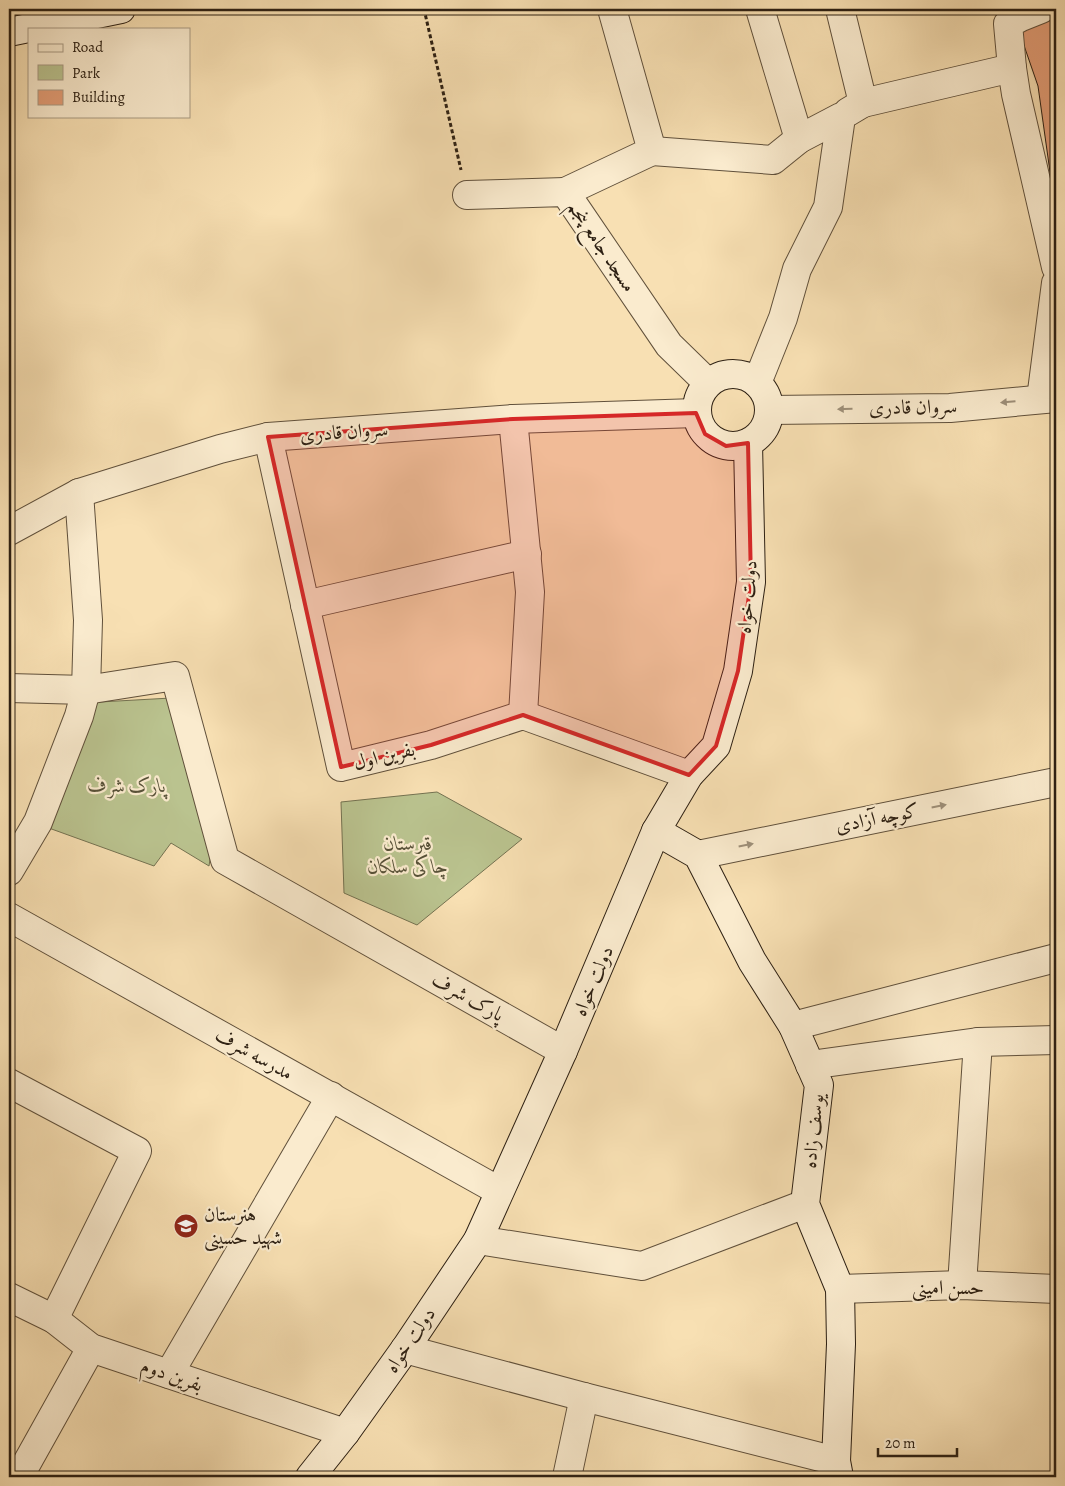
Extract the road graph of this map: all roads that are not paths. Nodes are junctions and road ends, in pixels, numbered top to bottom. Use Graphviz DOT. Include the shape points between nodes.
graph roads {
  1 [pos="122,9"];
  2 [pos="612,9"];
  3 [pos="760,9"];
  4 [pos="840,9"];
  5 [pos="1041,9"];
  6 [pos="28,28"];
  7 [pos="29,28"];
  8 [pos="9,32"];
  9 [pos="1012,68"];
  10 [pos="852,110"];
  11 [pos="799,139"];
  12 [pos="652,151"];
  13 [pos="565,192"];
  14 [pos="467,195"];
  15 [pos="1056,267"];
  16 [pos="1056,283"];
  17 [pos="708,383"];
  18 [pos="757,383"];
  19 [pos="1048,399"];
  20 [pos="769,410"];
  21 [pos="696,413"];
  22 [pos="513,419"];
  23 [pos="268,437"];
  24 [pos="748,443"];
  25 [pos="80,492"];
  26 [pos="9,531"];
  27 [pos="527,554"];
  28 [pos="305,605"];
  29 [pos="9,688"];
  30 [pos="86,690"];
  31 [pos="523,715"];
  32 [pos="689,775"];
  33 [pos="1056,782"];
  34 [pos="656,831"];
  35 [pos="698,855"];
  36 [pos="9,871"];
  37 [pos="9,917"];
  38 [pos="1056,958"];
  39 [pos="793,1026"];
  40 [pos="1056,1040"];
  41 [pos="978,1042"];
  42 [pos="563,1051"];
  43 [pos="810,1065"];
  44 [pos="9,1083"];
  45 [pos="330,1096"];
  46 [pos="499,1192"];
  47 [pos="805,1204"];
  48 [pos="478,1240"];
  49 [pos="962,1285"];
  50 [pos="840,1289"];
  51 [pos="1056,1290"];
  52 [pos="9,1297"];
  53 [pos="54,1319"];
  54 [pos="91,1348"];
  55 [pos="405,1349"];
  56 [pos="169,1374"];
  57 [pos="584,1398"];
  58 [pos="345,1433"];
  59 [pos="837,1469"];
  60 [pos="317,1474"];
  61 [pos="19,1477"];
  62 [pos="567,1477"];
  1 -- 7 [label="street"];
  2 -- 12 [label="street"];
  3 -- 11 [label="street"];
  4 -- 10 [label="street"];
  5 -- 9 [label="street" via="1008,24"];
  6 -- 8 [label="street"];
  9 -- 10 [label="street"];
  9 -- 15 [label="street"];
  10 -- 11 [label="street"];
  10 -- 18 [label="street" via="828,207 797,269 783,318"];
  11 -- 12 [label="street" via="773,160"];
  12 -- 13 [label="street"];
  13 -- 14 [label="street, مسجد جامع پنجم"];
  13 -- 17 [label="street, مسجد جامع پنجم" via="669,345"];
  16 -- 19 [label="street"];
  17 -- 18 [label="street" via="728,374 743,376"];
  17 -- 21 [label="street" via="697,402"];
  18 -- 20 [label="street" via="768,400"];
  19 -- 20 [label="street, سروان قادری, one-way" via="950,408"];
  20 -- 24 [label="street" via="764,430"];
  21 -- 22 [label="street, سروان قادری"];
  21 -- 24 [label="street" via="705,434 714,442 726,446"];
  22 -- 23 [label="street, سروان قادری"];
  22 -- 27 [label="street"];
  23 -- 25 [label="street, سروان قادری"];
  23 -- 28 [label="street, بفرین اول"];
  24 -- 32 [label="street, دولت خواه" via="751,582 738,671 716,746"];
  25 -- 26 [label="street, سروان قادری"];
  25 -- 30 [label="street" via="88,620"];
  27 -- 28 [label="street"];
  27 -- 31 [label="street" via="530,592"];
  28 -- 31 [label="street, بفرین اول" via="341,767 431,745"];
  29 -- 30 [label="street"];
  30 -- 36 [label="street" via="38,822"];
  30 -- 42 [label="street, پارک شرف" via="175,676 225,860"];
  31 -- 32 [label="street"];
  32 -- 34 [label="street, دولت خواه"];
  35 -- 33 [label="street, کوچه آزادی, one-way"];
  34 -- 35 [label="street"];
  34 -- 42 [label="street, دولت خواه"];
  35 -- 39 [label="street, یوسف زاده" via="752,961"];
  37 -- 45 [label="street, مدرسه شرف"];
  38 -- 39 [label="street"];
  39 -- 43 [label="street, یوسف زاده"];
  40 -- 41 [label="street"];
  41 -- 43 [label="street"];
  41 -- 49 [label="street"];
  42 -- 46 [label="street, دولت خواه"];
  43 -- 47 [label="street, یوسف زاده" via="819,1085"];
  44 -- 53 [label="street" via="137,1151"];
  45 -- 46 [label="street, مدرسه شرف"];
  45 -- 56 [label="street"];
  46 -- 48 [label="street, دولت خواه"];
  47 -- 48 [label="street" via="642,1266"];
  47 -- 50 [label="street, یوسف زاده"];
  48 -- 55 [label="street, دولت خواه"];
  49 -- 50 [label="street, حسن امینی"];
  49 -- 51 [label="street, حسن امینی"];
  50 -- 59 [label="street, یوسف زاده"];
  52 -- 53 [label="street, بفرین دوم"];
  53 -- 54 [label="street, بفرین دوم"];
  54 -- 56 [label="street, بفرین دوم"];
  54 -- 61 [label="street"];
  55 -- 57 [label="street"];
  55 -- 58 [label="street, دولت خواه"];
  56 -- 58 [label="street, بفرین دوم"];
  57 -- 59 [label="street"];
  57 -- 62 [label="street"];
  58 -- 60 [label="street, دولت خواه"];
}
